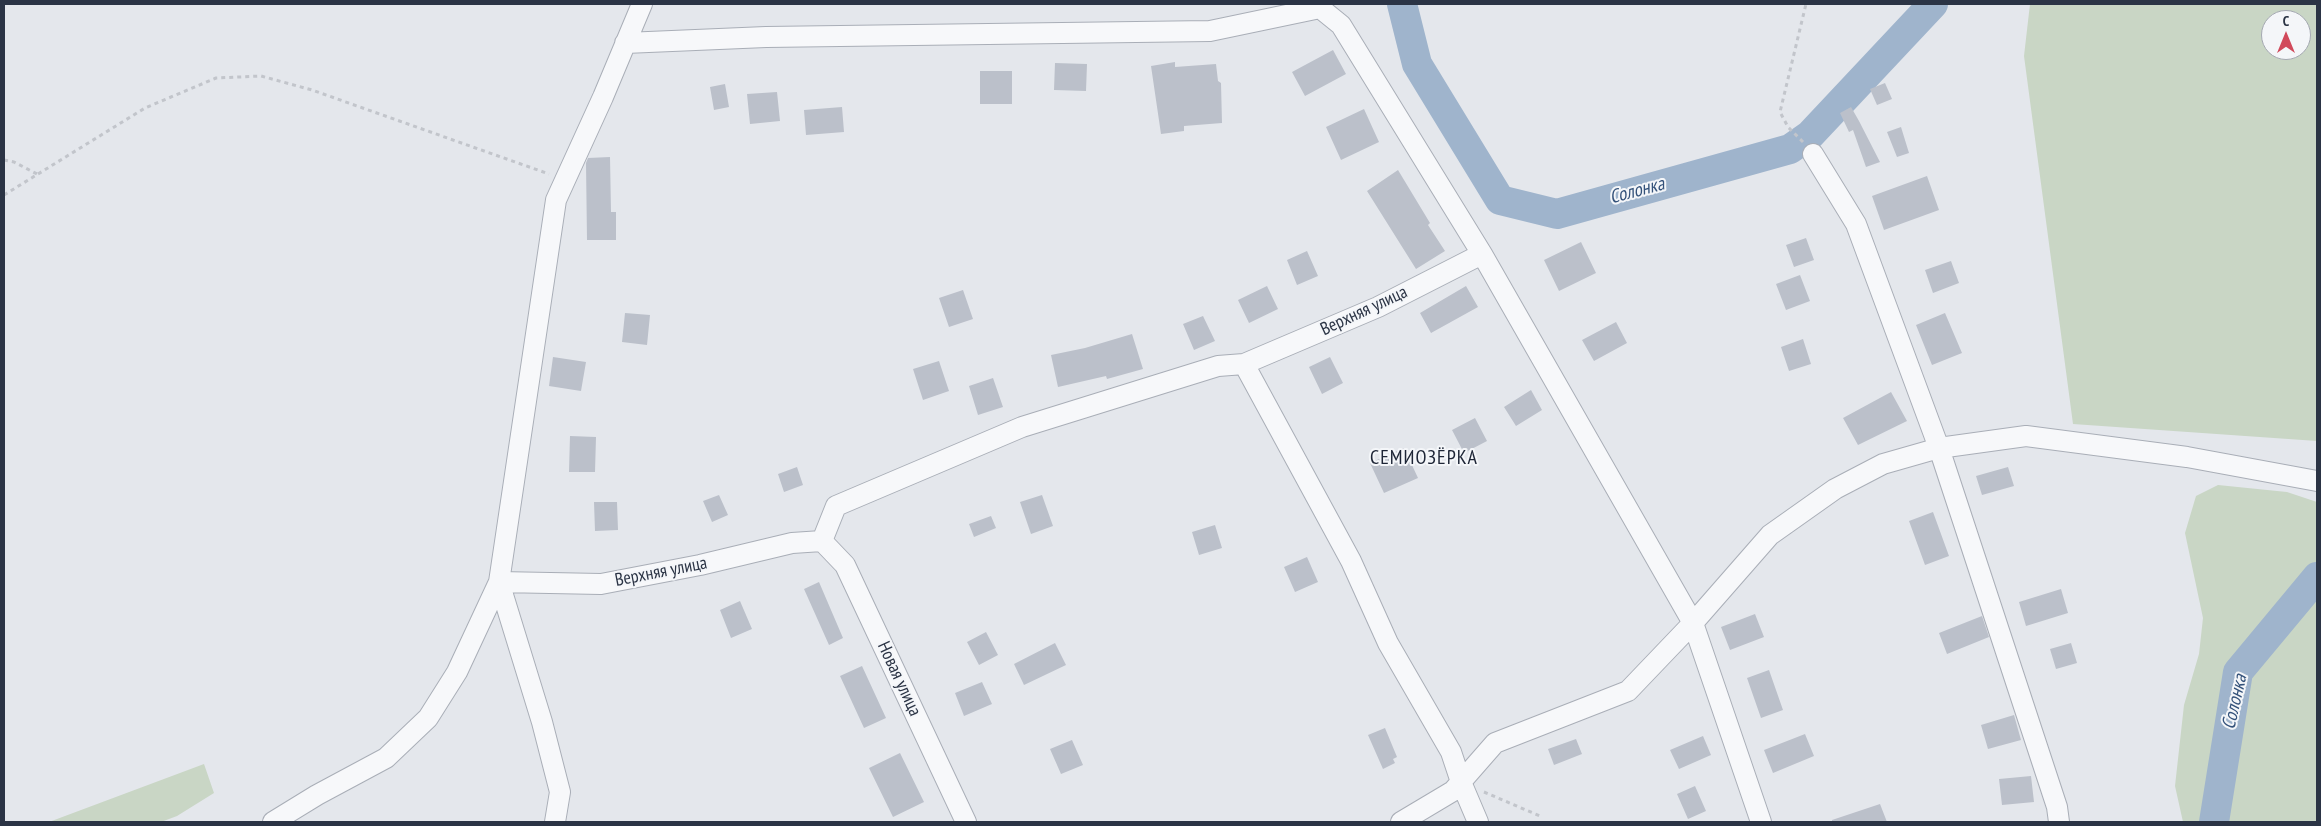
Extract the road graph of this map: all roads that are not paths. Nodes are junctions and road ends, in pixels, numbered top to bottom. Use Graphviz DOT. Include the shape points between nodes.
graph roads {
  1 [pos="642,4"];
  2 [pos="1319,6"];
  3 [pos="625,43"];
  4 [pos="1813,154"];
  5 [pos="1482,254"];
  6 [pos="1244,364"];
  7 [pos="1939,448"];
  8 [pos="2317,481"];
  9 [pos="822,541"];
  10 [pos="499,582"];
  11 [pos="1693,623"];
  12 [pos="1461,782"];
  13 [pos="273,822"];
  14 [pos="555,822"];
  15 [pos="966,822"];
  16 [pos="1400,822"];
  17 [pos="1478,822"];
  18 [pos="1761,822"];
  19 [pos="2059,822"];
  1 -- 3 [label="street"];
  2 -- 3 [label="street" via="1210,31 776,36"];
  2 -- 5 [label="street" via="1342,25"];
  3 -- 10 [label="street" via="556,200"];
  4 -- 7 [label="street" via="1856,224"];
  5 -- 6 [label="street, Верхняя улица" via="1378,307"];
  5 -- 11 [label="street"];
  6 -- 9 [label="street, Верхняя улица" via="1218,366 1022,427 836,506"];
  6 -- 12 [label="street" via="1351,561 1388,643 1451,752"];
  7 -- 8 [label="street" via="2026,436 2187,457"];
  7 -- 11 [label="street" via="1883,464 1835,489 1770,535"];
  7 -- 19 [label="street" via="2057,807"];
  9 -- 10 [label="street, Верхняя улица" via="792,543 601,584"];
  9 -- 15 [label="street, Новая улица" via="845,565"];
  10 -- 13 [label="street" via="457,672 428,718 386,758"];
  10 -- 14 [label="street" via="560,792"];
  11 -- 12 [label="street" via="1628,691 1495,743"];
  11 -- 18 [label="street"];
  12 -- 16 [label="street" via="1453,791"];
  12 -- 17 [label="street"];
}
